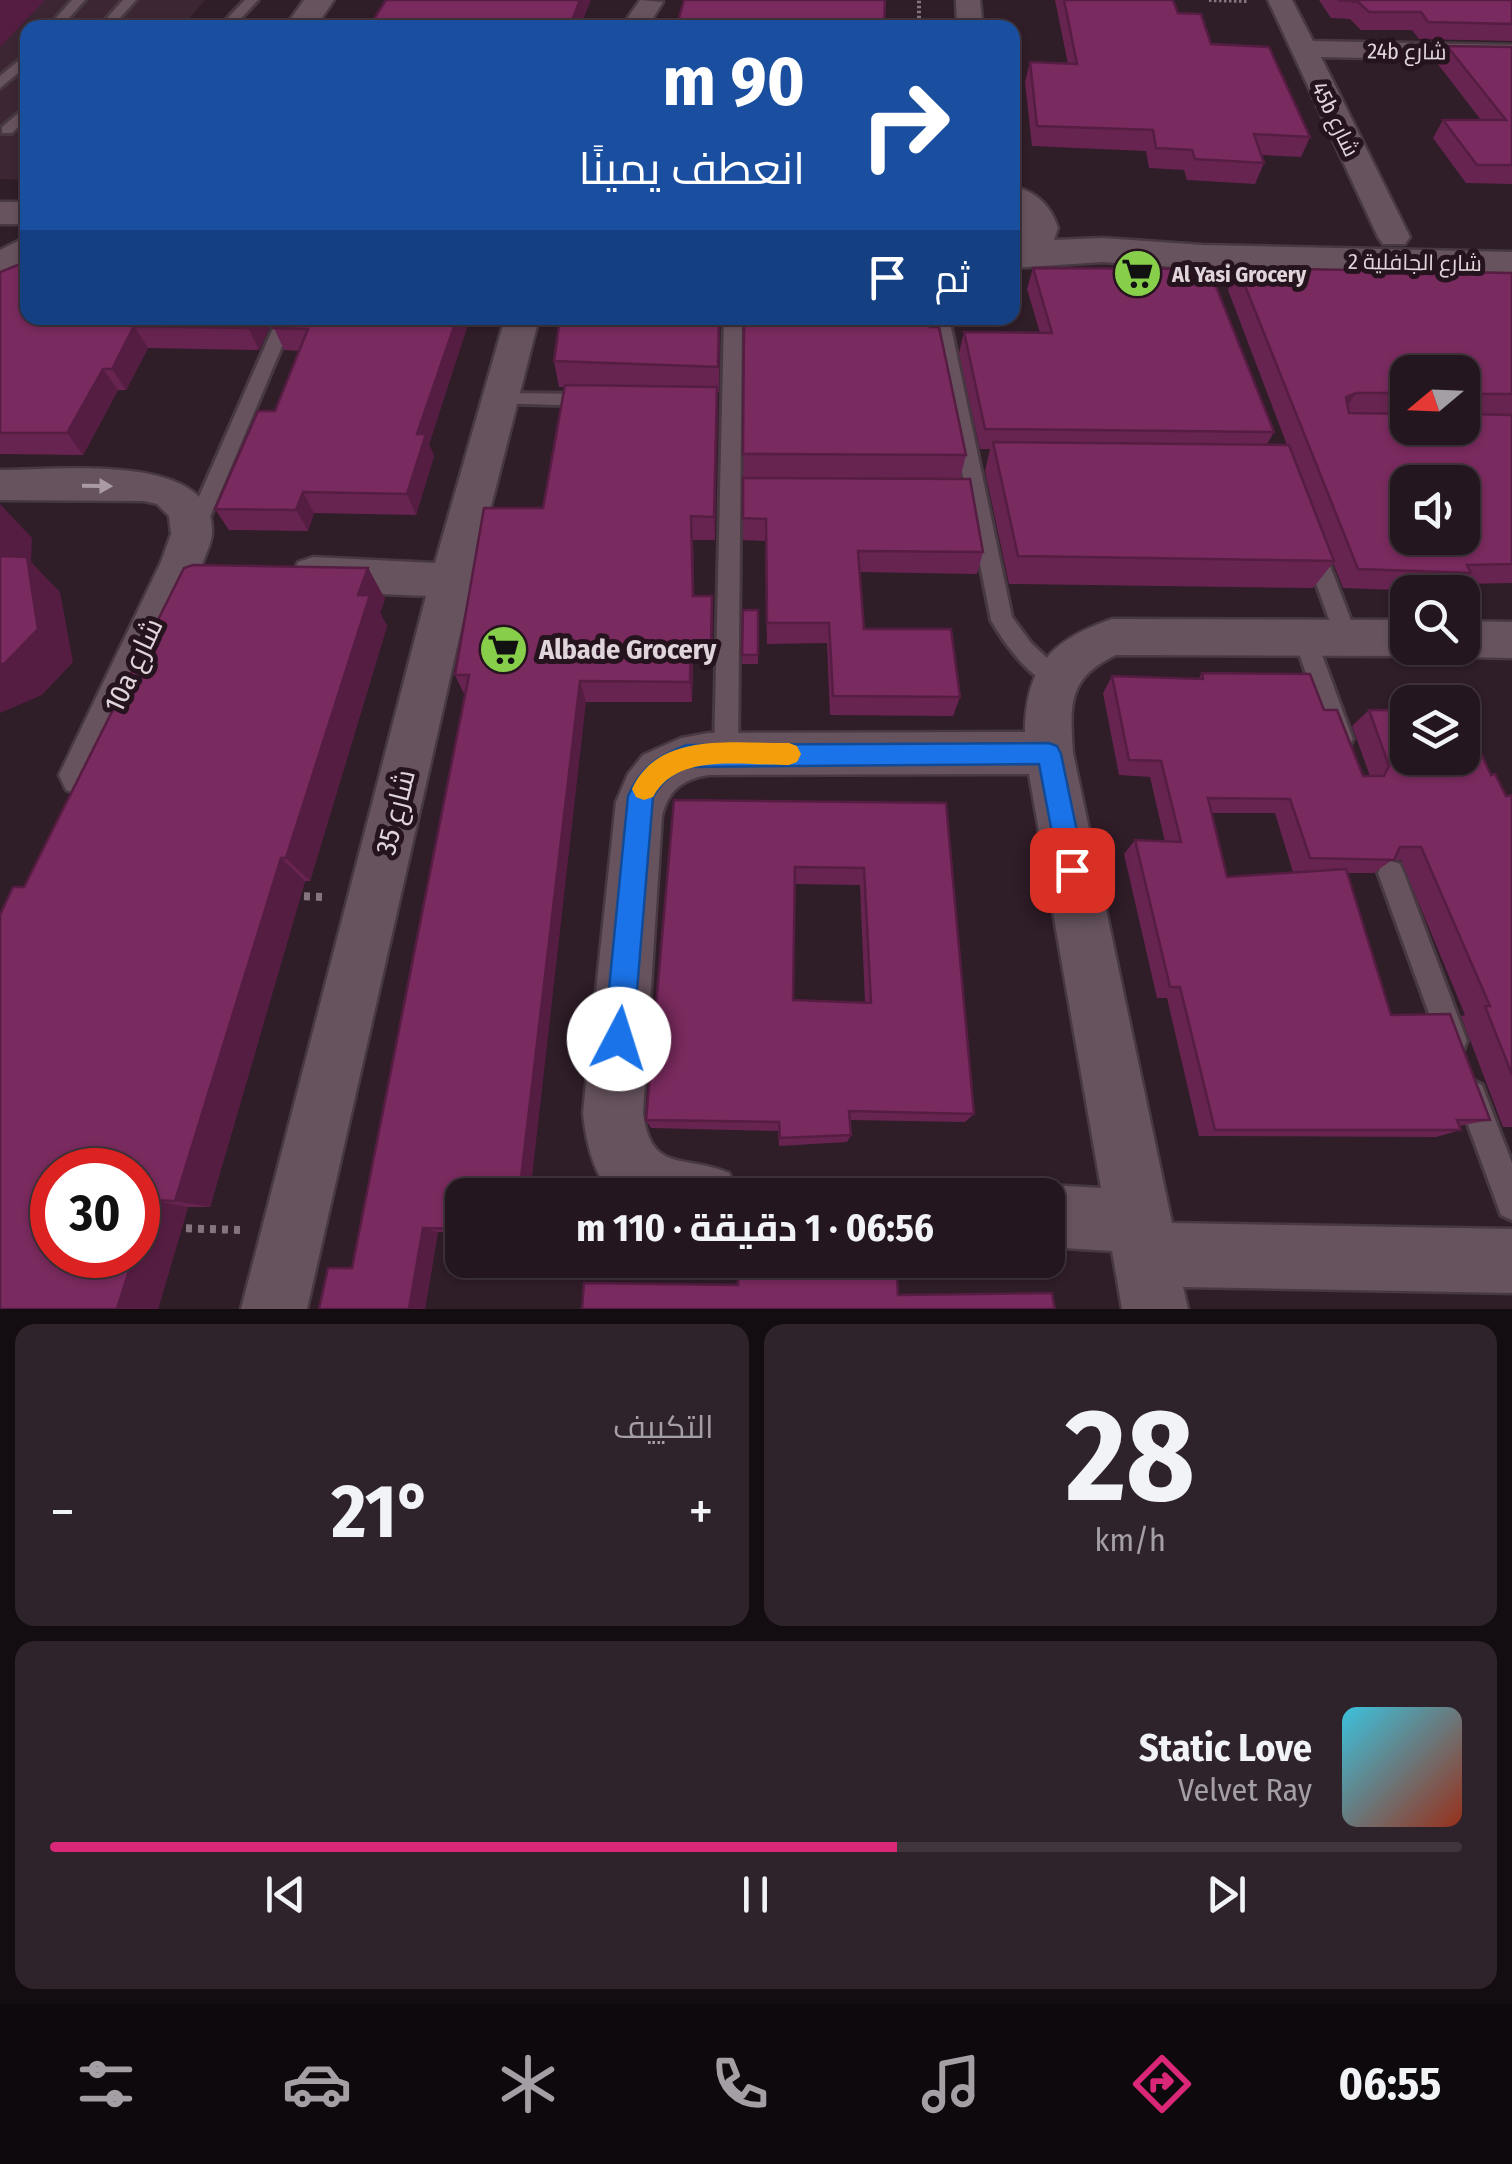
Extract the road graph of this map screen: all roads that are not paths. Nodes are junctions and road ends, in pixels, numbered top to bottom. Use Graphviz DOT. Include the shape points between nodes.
graph roads {
  1 [pos="79,0"];
  2 [pos="130,0"];
  3 [pos="252,0"];
  4 [pos="1280,0"];
  5 [pos="60,20"];
  6 [pos="111,20"];
  7 [pos="232,20"];
  8 [pos="1303,49"];
  9 [pos="1512,53"];
  10 [pos="20,64"];
  11 [pos="0,84"];
  12 [pos="1022,200"];
  13 [pos="1394,237"];
  14 [pos="1512,240"];
  15 [pos="1020,253"];
  16 [pos="1020,255"];
  17 [pos="1512,264"];
  18 [pos="283,325"];
  19 [pos="520,325"];
  20 [pos="732,325"];
  21 [pos="942,325"];
  22 [pos="500,399"];
  23 [pos="616,400"];
  24 [pos="0,485"];
  25 [pos="1307,532"];
  26 [pos="192,534"];
  27 [pos="227,571"];
  28 [pos="277,572"];
  29 [pos="451,581"];
  30 [pos="166,594"];
  31 [pos="1325,636"];
  32 [pos="1390,638"];
  33 [pos="1480,639"];
  34 [pos="1512,640"];
  35 [pos="1056,676"];
  36 [pos="726,754"];
  37 [pos="1049,754"];
  38 [pos="1350,762"];
  39 [pos="63,818"];
  40 [pos="1391,873"];
  41 [pos="639,1178"];
  42 [pos="1512,1204"];
  43 [pos="1065,1224"];
  44 [pos="1147,1262"];
  45 [pos="1512,1262"];
  46 [pos="274,1309"];
  1 -- 5 [label="lane"];
  2 -- 6 [label="lane"];
  3 -- 7 [label="lane"];
  4 -- 8 [label="street, 45b شارع"];
  8 -- 9 [label="street, 24b شارع"];
  8 -- 13 [label="street, 45b شارع"];
  10 -- 11 [label="lane"];
  12 -- 13 [label="street, شارع الجافلية 2" via="1122,228"];
  12 -- 15 [label="street" via="1040,224 1040,235"];
  13 -- 14 [label="street, شارع الجافلية 2"];
  16 -- 17 [label="street, شارع الجافلية 2" via="1102,250 1206,266"];
  18 -- 26 [label="lane"];
  19 -- 22 [label="street, شارع 35"];
  20 -- 36 [label="lane" via="722,402 739,490"];
  21 -- 35 [label="lane" via="980,460 966,491 1002,620 1023,650"];
  22 -- 23 [label="lane"];
  22 -- 29 [label="street, شارع 35"];
  24 -- 26 [label="street, one-way" via="144,486 170,493 189,510"];
  25 -- 31 [label="lane"];
  26 -- 30 [label="street, 10a شارع"];
  27 -- 30 [label="street, 10a شارع"];
  28 -- 29 [label="street"];
  29 -- 46 [label="street, شارع 35"];
  30 -- 39 [label="street, 10a شارع"];
  31 -- 32 [label="street"];
  31 -- 35 [label="street" via="1112,637 1069,659"];
  31 -- 38 [label="lane"];
  33 -- 34 [label="street"];
  35 -- 37 [label="street" via="1047,698"];
  36 -- 37 [label="street"];
  36 -- 41 [label="street" via="667,764 640,796 613,1113 614,1142"];
  37 -- 44 [label="street"];
  40 -- 42 [label="lane"];
  43 -- 44 [label="street"];
  44 -- 45 [label="street"];
}
